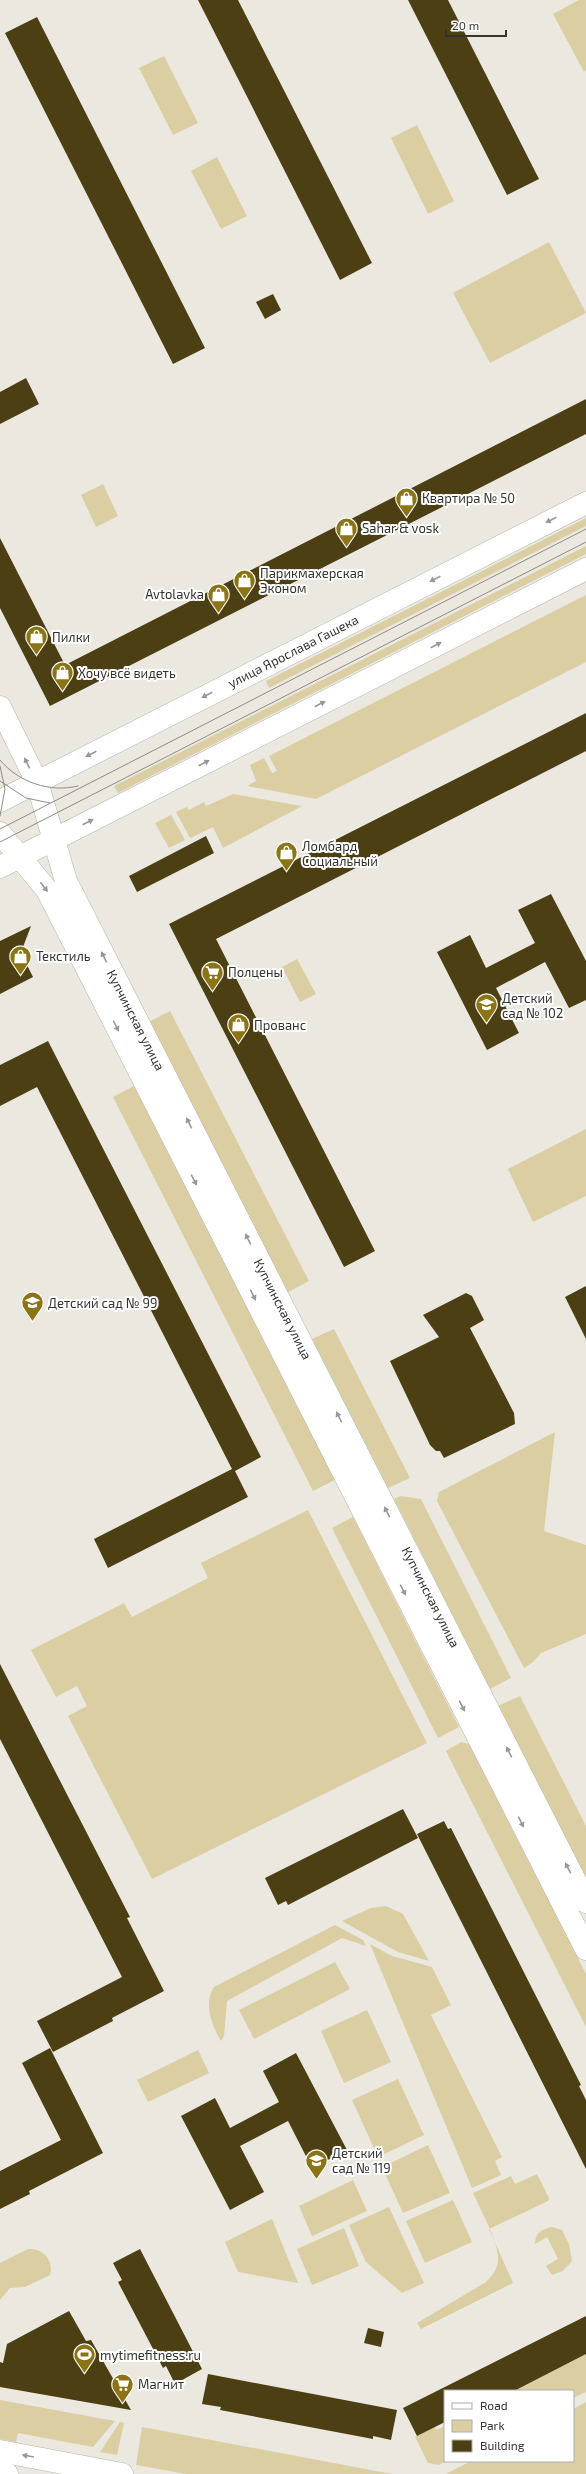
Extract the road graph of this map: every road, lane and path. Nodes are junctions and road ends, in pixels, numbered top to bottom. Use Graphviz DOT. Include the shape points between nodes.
graph roads {
  1 [pos="586,503"];
  2 [pos="586,569"];
  3 [pos="0,707"];
  4 [pos="37,782"];
  5 [pos="0,801"];
  6 [pos="0,833"];
  7 [pos="53,839"];
  8 [pos="19,857"];
  9 [pos="0,867"];
  10 [pos="586,1902"];
  11 [pos="586,1949"];
  12 [pos="0,2451"];
  13 [pos="0,2473"];
  14 [pos="7,2474"];
  15 [pos="122,2474"];
  1 -- 4 [label="street, улица Ярослава Гашека, one-way"];
  7 -- 2 [label="street, one-way"];
  4 -- 3 [label="street, Купчинская улица, one-way"];
  4 -- 5 [label="street, улица Ярослава Гашека"];
  4 -- 7 [label="street, Купчинская улица"];
  6 -- 8 [label="street, Купчинская улица"];
  7 -- 8 [label="street"];
  10 -- 7 [label="street, Купчинская улица, one-way" via="73,895"];
  8 -- 9 [label="street"];
  8 -- 11 [label="street, Купчинская улица, one-way" via="50,897"];
  15 -- 12 [label="street, one-way"];
  13 -- 14 [label="street"];
}
